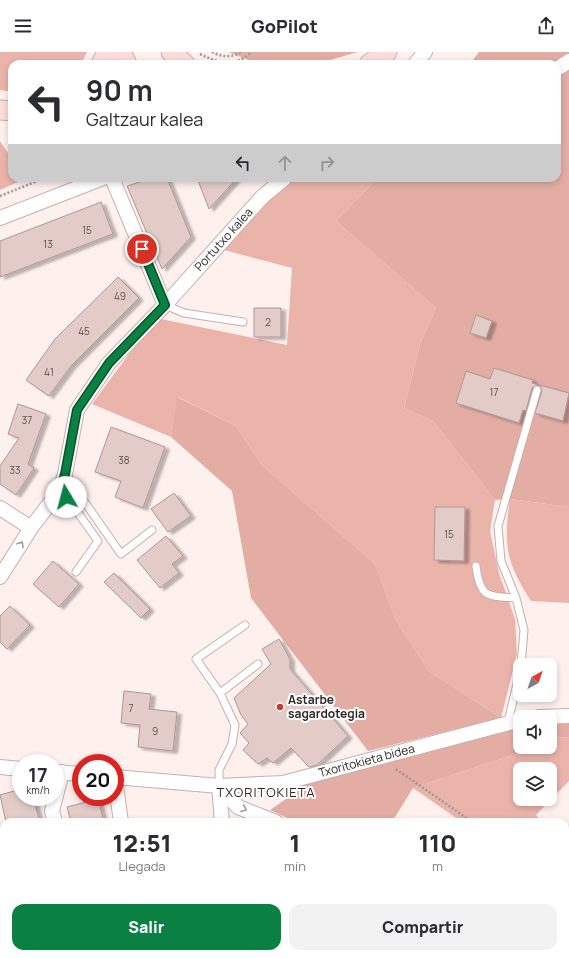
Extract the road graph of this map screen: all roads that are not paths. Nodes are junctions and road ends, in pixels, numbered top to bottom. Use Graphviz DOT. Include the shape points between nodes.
graph roads {
  1 [pos="171,52"];
  2 [pos="388,52"];
  3 [pos="425,52"];
  4 [pos="180,60"];
  5 [pos="375,60"];
  6 [pos="418,60"];
  7 [pos="93,182"];
  8 [pos="114,182"];
  9 [pos="280,182"];
  10 [pos="0,218"];
  11 [pos="165,305"];
  12 [pos="244,322"];
  13 [pos="537,390"];
  14 [pos="65,474"];
  15 [pos="60,490"];
  16 [pos="0,508"];
  17 [pos="31,528"];
  18 [pos="152,530"];
  19 [pos="476,566"];
  20 [pos="76,572"];
  21 [pos="0,577"];
  22 [pos="516,598"];
  23 [pos="245,625"];
  24 [pos="522,658"];
  25 [pos="258,664"];
  26 [pos="220,693"];
  27 [pos="557,716"];
  28 [pos="569,716"];
  29 [pos="513,721"];
  30 [pos="0,767"];
  31 [pos="12,768"];
  32 [pos="124,779"];
  33 [pos="219,786"];
  34 [pos="53,806"];
  35 [pos="119,806"];
  36 [pos="54,818"];
  37 [pos="120,818"];
  38 [pos="222,818"];
  39 [pos="266,818"];
  1 -- 4 [label="main road"];
  2 -- 5 [label="main road"];
  3 -- 6 [label="street"];
  7 -- 10 [label="street"];
  8 -- 11 [label="street"];
  9 -- 11 [label="street, Portutxo kalea" via="262,197"];
  11 -- 12 [label="lane" via="184,313"];
  11 -- 14 [label="street, Portutxo kalea" via="109,363 77,410"];
  13 -- 22 [label="lane" via="498,526 501,561"];
  14 -- 15 [label="street, Portutxo kalea"];
  14 -- 18 [label="lane" via="121,554"];
  15 -- 17 [label="street, Portutxo kalea"];
  15 -- 20 [label="lane" via="98,541"];
  16 -- 17 [label="street"];
  21 -- 17 [label="street, Portutxo kalea, one-way"];
  19 -- 22 [label="lane" via="478,583 484,592"];
  22 -- 24 [label="lane" via="524,630"];
  23 -- 26 [label="lane" via="196,659"];
  25 -- 26 [label="lane"];
  26 -- 33 [label="lane" via="235,725 232,744 219,770"];
  27 -- 28 [label="street"];
  29 -- 33 [label="street, Txoritokieta bidea" via="283,783"];
  30 -- 31 [label="street"];
  32 -- 33 [label="street, Txoritokieta bidea"];
  33 -- 38 [label="street"];
  33 -- 39 [label="street, one-way" via="238,807"];
  34 -- 36 [label="street"];
  35 -- 37 [label="street, Txoritokieta bidea"];
}
